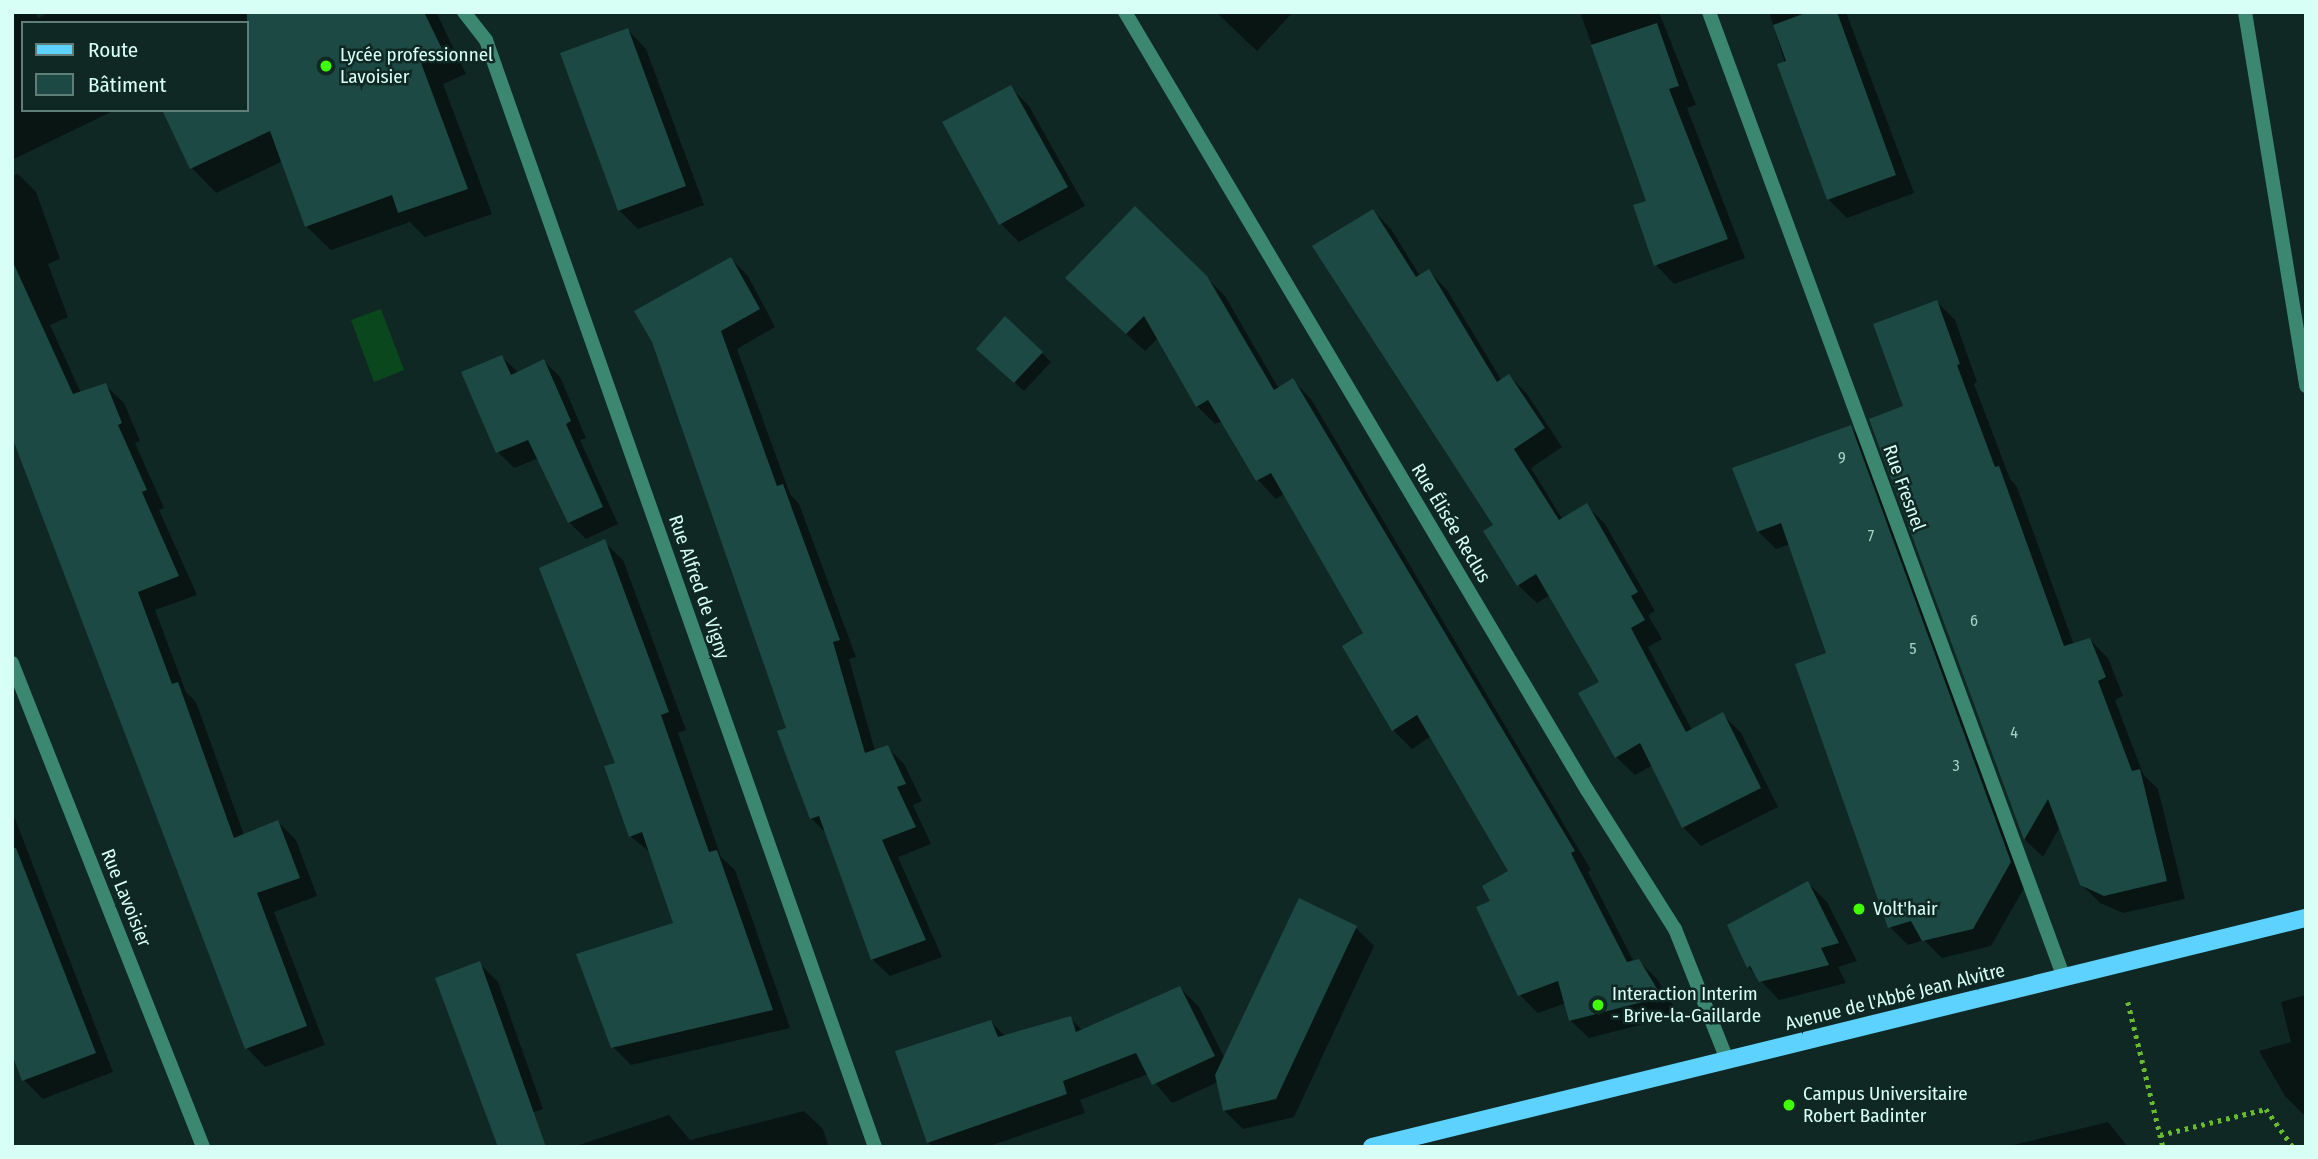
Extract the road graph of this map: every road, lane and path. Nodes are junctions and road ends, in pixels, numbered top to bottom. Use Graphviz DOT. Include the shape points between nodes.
graph roads {
  1 [pos="464,12"];
  2 [pos="1125,12"];
  3 [pos="1709,12"];
  4 [pos="2245,12"];
  5 [pos="2306,386"];
  6 [pos="12,663"];
  7 [pos="2306,918"];
  8 [pos="2119,963"];
  9 [pos="2064,978"];
  10 [pos="1727,1060"];
  11 [pos="2160,1135"];
  12 [pos="203,1147"];
  13 [pos="875,1147"];
  14 [pos="1372,1147"];
  15 [pos="2163,1147"];
  16 [pos="2293,1147"];
  1 -- 13 [label="street, Rue Alfred de Vigny" via="486,40"];
  2 -- 10 [label="street, Rue Élisée Reclus" via="1580,778 1675,929"];
  3 -- 9 [label="street, Rue Fresnel"];
  4 -- 5 [label="street"];
  6 -- 12 [label="street, Rue Lavoisier"];
  7 -- 8 [label="main road, Avenue de l'Abbé Jean Alvitre"];
  8 -- 9 [label="main road, Avenue de l'Abbé Jean Alvitre"];
  8 -- 11 [label="path"];
  9 -- 10 [label="main road, Avenue de l'Abbé Jean Alvitre"];
  10 -- 14 [label="main road, Avenue de l'Abbé Jean Alvitre"];
  11 -- 15 [label="path"];
  11 -- 16 [label="path" via="2266,1109"];
}
